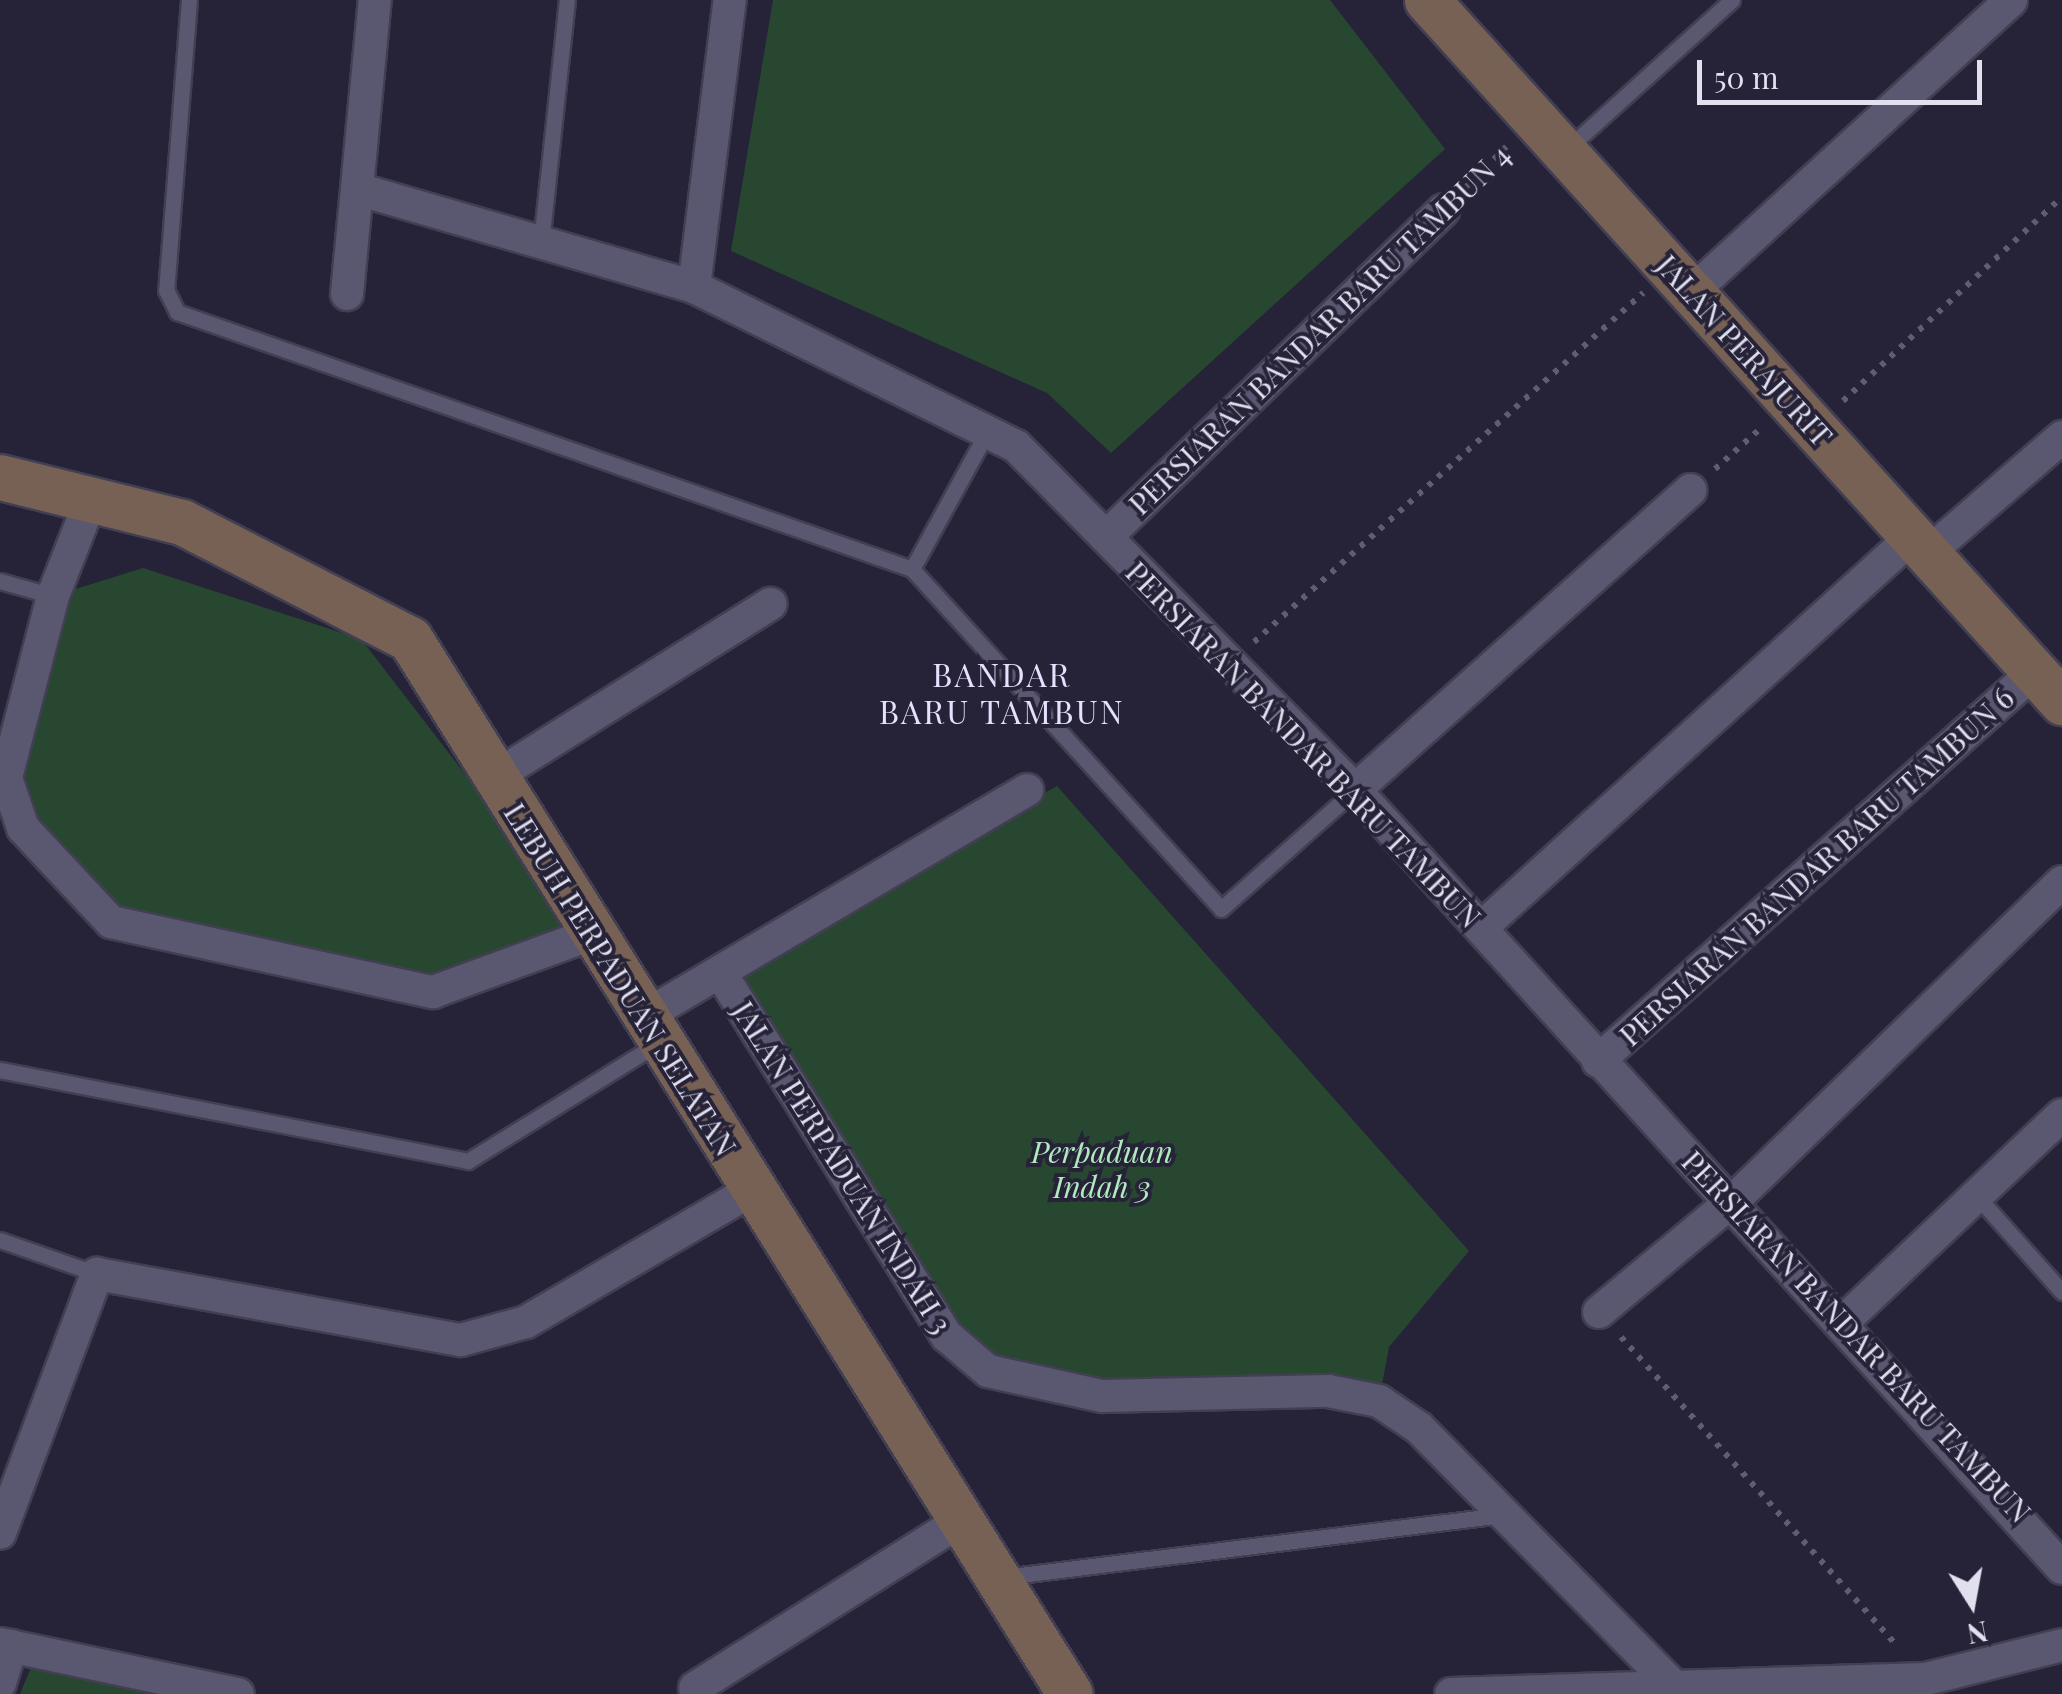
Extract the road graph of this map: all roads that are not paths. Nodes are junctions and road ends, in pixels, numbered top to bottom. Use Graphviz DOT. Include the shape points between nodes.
graph roads {
  1 [pos="189,0"];
  2 [pos="376,0"];
  3 [pos="567,0"];
  4 [pos="730,0"];
  5 [pos="1732,0"];
  6 [pos="2011,0"];
  7 [pos="1443,6"];
  8 [pos="1548,136"];
  9 [pos="361,190"];
  10 [pos="1444,210"];
  11 [pos="541,242"];
  12 [pos="1684,278"];
  13 [pos="694,286"];
  14 [pos="347,294"];
  15 [pos="987,432"];
  16 [pos="2062,436"];
  17 [pos="0,477"];
  18 [pos="1692,490"];
  19 [pos="90,502"];
  20 [pos="1106,537"];
  21 [pos="1919,546"];
  22 [pos="912,569"];
  23 [pos="0,581"];
  24 [pos="52,596"];
  25 [pos="770,604"];
  26 [pos="2048,687"];
  27 [pos="496,776"];
  28 [pos="3,777"];
  29 [pos="1027,790"];
  30 [pos="1355,790"];
  31 [pos="2062,882"];
  32 [pos="1481,928"];
  33 [pos="589,935"];
  34 [pos="720,972"];
  35 [pos="653,1029"];
  36 [pos="1598,1061"];
  37 [pos="0,1070"];
  38 [pos="2062,1115"];
  39 [pos="752,1190"];
  40 [pos="1974,1194"];
  41 [pos="1736,1198"];
  42 [pos="0,1240"];
  43 [pos="97,1274"];
  44 [pos="2062,1292"];
  45 [pos="1599,1312"];
  46 [pos="1844,1320"];
  47 [pos="1506,1514"];
  48 [pos="959,1522"];
  49 [pos="0,1534"];
  50 [pos="2062,1568"];
  51 [pos="995,1578"];
  52 [pos="6,1645"];
  53 [pos="2062,1645"];
  54 [pos="0,1682"];
  55 [pos="695,1688"];
  56 [pos="1679,1689"];
  57 [pos="238,1694"];
  58 [pos="1070,1694"];
  59 [pos="1451,1694"];
  1 -- 22 [label="lane" via="166,290 177,312"];
  2 -- 9 [label="street"];
  3 -- 11 [label="lane"];
  4 -- 13 [label="street"];
  5 -- 8 [label="lane"];
  6 -- 12 [label="street"];
  7 -- 8 [label="street, JALAN PERAJURIT"];
  8 -- 12 [label="street, JALAN PERAJURIT"];
  9 -- 11 [label="street, PERSIARAN BANDAR BARU TAMBUN"];
  9 -- 14 [label="street"];
  10 -- 20 [label="street, PERSIARAN BANDAR BARU TAMBUN 4"];
  11 -- 13 [label="street, PERSIARAN BANDAR BARU TAMBUN"];
  12 -- 21 [label="street, JALAN PERAJURIT"];
  13 -- 15 [label="street, PERSIARAN BANDAR BARU TAMBUN"];
  15 -- 20 [label="street, PERSIARAN BANDAR BARU TAMBUN" via="1016,446"];
  15 -- 22 [label="lane"];
  16 -- 21 [label="street"];
  17 -- 19 [label="street, LEBUH PERPADUAN SELATAN"];
  18 -- 30 [label="street"];
  19 -- 24 [label="street"];
  19 -- 27 [label="street, LEBUH PERPADUAN SELATAN" via="182,522 410,638"];
  20 -- 30 [label="street, PERSIARAN BANDAR BARU TAMBUN"];
  21 -- 26 [label="street, JALAN PERAJURIT"];
  21 -- 32 [label="street"];
  22 -- 30 [label="lane" via="1220,909"];
  23 -- 24 [label="lane"];
  24 -- 28 [label="street"];
  25 -- 27 [label="street"];
  26 -- 36 [label="street, PERSIARAN BANDAR BARU TAMBUN 6"];
  27 -- 33 [label="street, LEBUH PERPADUAN SELATAN"];
  28 -- 33 [label="street" via="23,828 111,922 433,992"];
  29 -- 34 [label="street"];
  30 -- 32 [label="street, PERSIARAN BANDAR BARU TAMBUN"];
  31 -- 41 [label="street"];
  32 -- 36 [label="street, PERSIARAN BANDAR BARU TAMBUN"];
  33 -- 35 [label="street, LEBUH PERPADUAN SELATAN"];
  34 -- 35 [label="street"];
  34 -- 47 [label="street, JALAN PERPADUAN INDAH 3" via="947,1336 988,1371 1102,1396 1328,1391 1380,1401"];
  35 -- 37 [label="lane" via="468,1161"];
  35 -- 39 [label="street, LEBUH PERPADUAN SELATAN"];
  36 -- 41 [label="street, PERSIARAN BANDAR BARU TAMBUN"];
  38 -- 40 [label="street"];
  39 -- 43 [label="street" via="526,1322 461,1340"];
  39 -- 48 [label="street, LEBUH PERPADUAN SELATAN"];
  40 -- 44 [label="lane"];
  40 -- 46 [label="street"];
  41 -- 45 [label="street"];
  41 -- 46 [label="street, PERSIARAN BANDAR BARU TAMBUN"];
  42 -- 43 [label="lane"];
  43 -- 49 [label="street"];
  46 -- 50 [label="street, PERSIARAN BANDAR BARU TAMBUN"];
  47 -- 51 [label="lane"];
  47 -- 56 [label="street, JALAN PERPADUAN INDAH 3"];
  48 -- 51 [label="street, LEBUH PERPADUAN SELATAN"];
  48 -- 55 [label="street"];
  51 -- 58 [label="street, LEBUH PERPADUAN SELATAN"];
  52 -- 54 [label="street"];
  52 -- 57 [label="street"];
  53 -- 56 [label="street" via="1926,1679"];
  56 -- 59 [label="street"];
}
